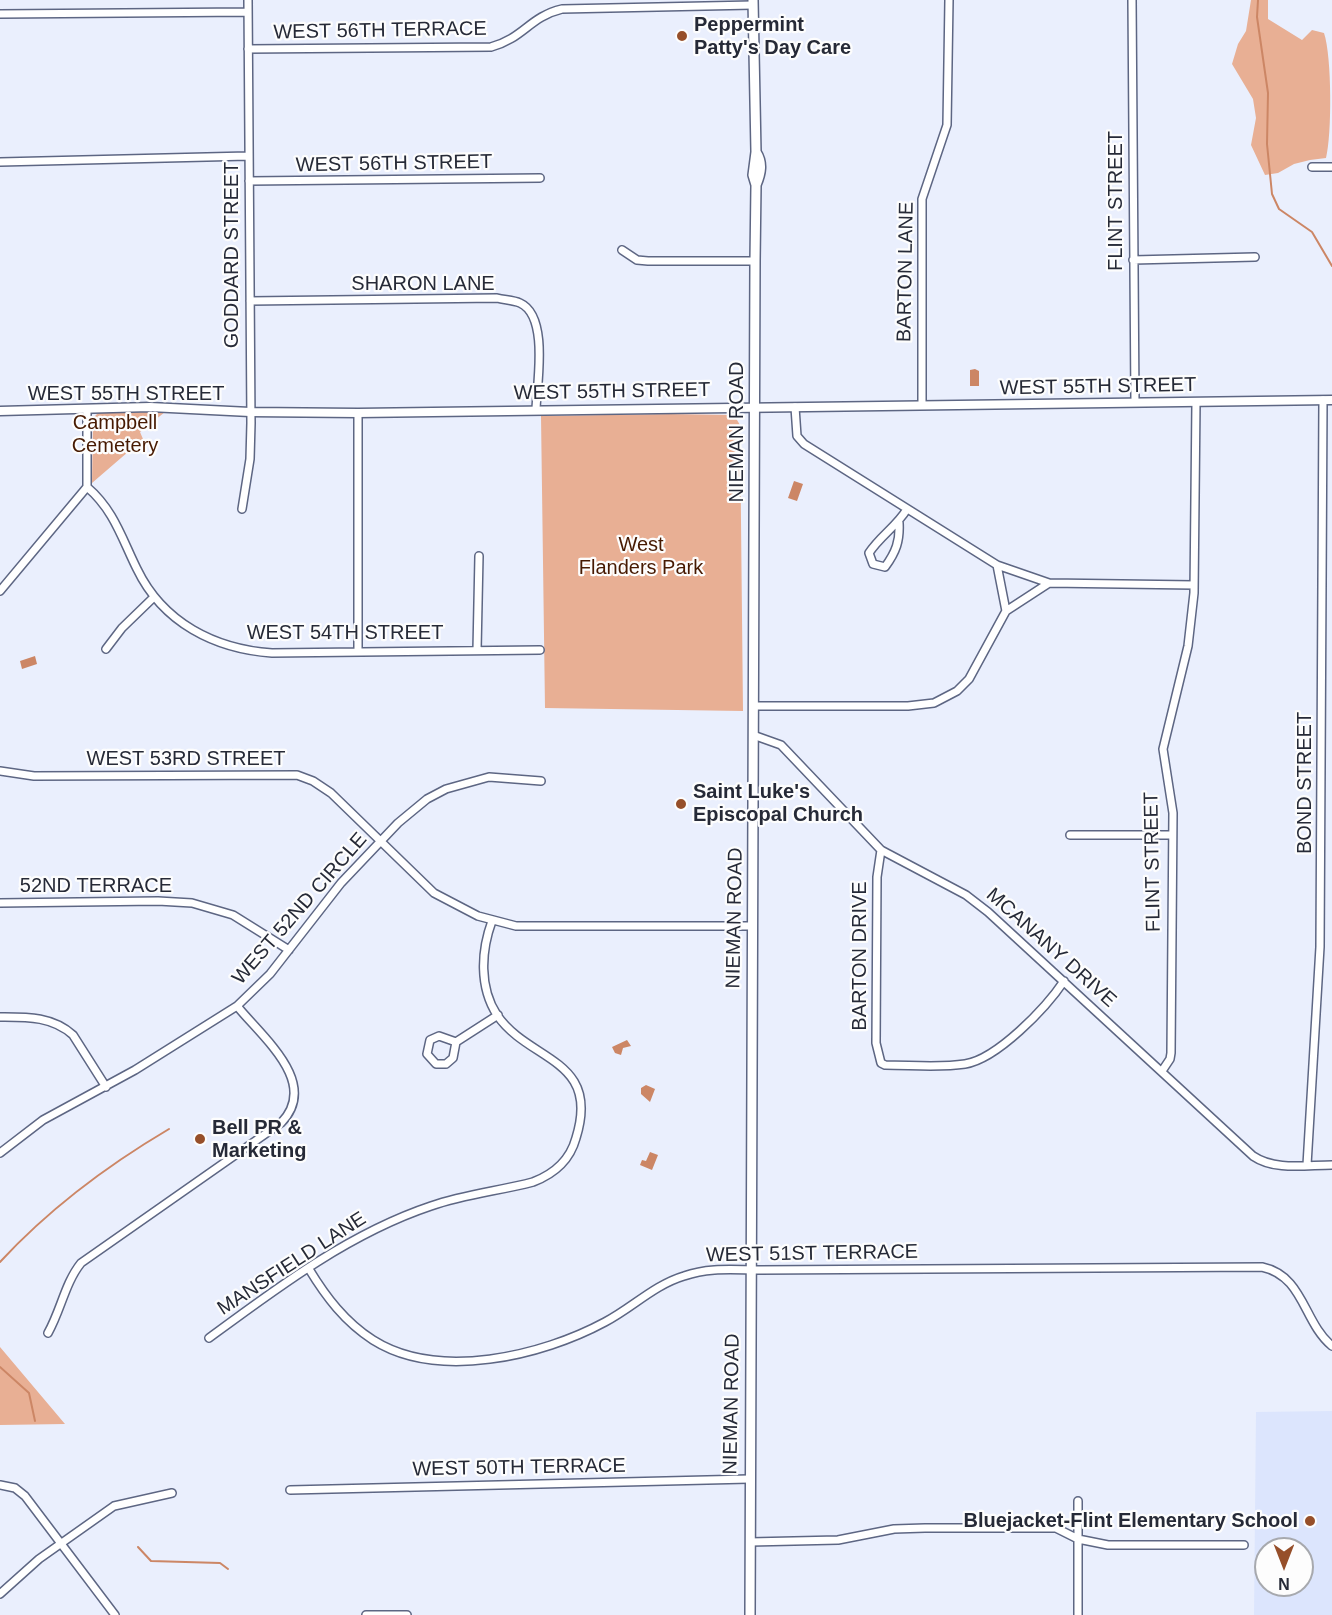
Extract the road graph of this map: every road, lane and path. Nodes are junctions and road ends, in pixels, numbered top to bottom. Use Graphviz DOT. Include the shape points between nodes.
graph roads {
  1 [pos="248,0"];
  2 [pos="949,0"];
  3 [pos="1132,0"];
  4 [pos="753,3"];
  5 [pos="248,12"];
  6 [pos="0,14"];
  7 [pos="248,49"];
  8 [pos="248,156"];
  9 [pos="0,162"];
  10 [pos="1312,167"];
  11 [pos="1332,167"];
  12 [pos="540,178"];
  13 [pos="249,181"];
  14 [pos="622,250"];
  15 [pos="1255,257"];
  16 [pos="1133,260"];
  17 [pos="755,261"];
  18 [pos="250,301"];
  19 [pos="1327,400"];
  20 [pos="1135,402"];
  21 [pos="1196,402"];
  22 [pos="922,405"];
  23 [pos="756,406"];
  24 [pos="795,407"];
  25 [pos="87,409"];
  26 [pos="536,409"];
  27 [pos="0,411"];
  28 [pos="250,412"];
  29 [pos="358,413"];
  30 [pos="87,487"];
  31 [pos="242,509"];
  32 [pos="907,509"];
  33 [pos="899,523"];
  34 [pos="478,556"];
  35 [pos="997,565"];
  36 [pos="1049,583"];
  37 [pos="1194,585"];
  38 [pos="0,591"];
  39 [pos="154,597"];
  40 [pos="1322,607"];
  41 [pos="1332,607"];
  42 [pos="1006,610"];
  43 [pos="106,649"];
  44 [pos="477,650"];
  45 [pos="540,650"];
  46 [pos="358,651"];
  47 [pos="753,705"];
  48 [pos="753,735"];
  49 [pos="0,771"];
  50 [pos="541,781"];
  51 [pos="1070,835"];
  52 [pos="1172,835"];
  53 [pos="380,842"];
  54 [pos="881,850"];
  55 [pos="0,903"];
  56 [pos="492,921"];
  57 [pos="753,926"];
  58 [pos="289,950"];
  59 [pos="1064,981"];
  60 [pos="237,1006"];
  61 [pos="498,1015"];
  62 [pos="0,1017"];
  63 [pos="456,1042"];
  64 [pos="1162,1071"];
  65 [pos="106,1087"];
  66 [pos="0,1154"];
  67 [pos="1307,1165"];
  68 [pos="1332,1165"];
  69 [pos="309,1269"];
  70 [pos="751,1270"];
  71 [pos="48,1333"];
  72 [pos="209,1338"];
  73 [pos="1332,1346"];
  74 [pos="749,1479"];
  75 [pos="0,1485"];
  76 [pos="290,1490"];
  77 [pos="172,1493"];
  78 [pos="1078,1501"];
  79 [pos="1078,1539"];
  80 [pos="750,1542"];
  81 [pos="61,1544"];
  82 [pos="1244,1545"];
  83 [pos="0,1594"];
  84 [pos="115,1615"];
  85 [pos="366,1615"];
  86 [pos="407,1615"];
  87 [pos="750,1615"];
  88 [pos="1078,1615"];
  1 -- 5 [label="street, GODDARD STREET"];
  2 -- 22 [label="street, BARTON LANE" via="947,125 922,199"];
  3 -- 16 [label="street, FLINT STREET"];
  4 -- 7 [label="street, WEST 56TH TERRACE" via="562,9 539,16 509,42 491,47"];
  4 -- 17 [label="main road, NIEMAN ROAD"];
  5 -- 6 [label="street, WEST 56TH TERRACE"];
  5 -- 7 [label="street, GODDARD STREET"];
  7 -- 8 [label="street, GODDARD STREET"];
  8 -- 9 [label="street"];
  8 -- 13 [label="street, GODDARD STREET"];
  10 -- 11 [label="street"];
  12 -- 13 [label="street, WEST 56TH STREET"];
  13 -- 18 [label="street, GODDARD STREET"];
  14 -- 17 [label="street" via="637,260 648,261"];
  15 -- 16 [label="street"];
  16 -- 20 [label="street, FLINT STREET"];
  17 -- 23 [label="main road, NIEMAN ROAD"];
  18 -- 26 [label="street, SHARON LANE" via="497,298 520,303 533,313 538,331"];
  18 -- 28 [label="street, GODDARD STREET"];
  19 -- 21 [label="street, WEST 55TH STREET"];
  19 -- 40 [label="street, BOND STREET"];
  20 -- 21 [label="street, WEST 55TH STREET"];
  20 -- 22 [label="street, WEST 55TH STREET"];
  21 -- 37 [label="street, FLINT STREET"];
  22 -- 24 [label="street, WEST 55TH STREET"];
  23 -- 24 [label="street, WEST 55TH STREET"];
  23 -- 26 [label="street, WEST 55TH STREET"];
  23 -- 47 [label="main road, NIEMAN ROAD"];
  24 -- 32 [label="street" via="797,436 804,444"];
  25 -- 27 [label="street, WEST 55TH STREET"];
  25 -- 28 [label="street, WEST 55TH STREET" via="150,407"];
  25 -- 30 [label="street"];
  26 -- 29 [label="street, WEST 55TH STREET"];
  28 -- 29 [label="street, WEST 55TH STREET"];
  28 -- 31 [label="street, GODDARD STREET" via="250,459"];
  29 -- 46 [label="street"];
  30 -- 38 [label="street"];
  30 -- 39 [label="street, WEST 54TH STREET" via="110,512 138,573"];
  32 -- 33 [label="street"];
  32 -- 35 [label="street"];
  33 -- 33 [label="street" via="869,553 873,564 885,567 894,555"];
  34 -- 44 [label="street"];
  35 -- 36 [label="street"];
  35 -- 42 [label="street"];
  36 -- 37 [label="street"];
  36 -- 42 [label="street"];
  37 -- 52 [label="street, FLINT STREET" via="1188,645 1163,749 1173,813"];
  39 -- 43 [label="street"];
  39 -- 46 [label="street, WEST 54TH STREET" via="188,628 244,651"];
  40 -- 41 [label="street"];
  40 -- 67 [label="street, BOND STREET" via="1320,947"];
  42 -- 47 [label="street" via="969,679 944,699 922,705"];
  44 -- 45 [label="street, WEST 54TH STREET"];
  44 -- 46 [label="street, WEST 54TH STREET"];
  47 -- 48 [label="main road, NIEMAN ROAD"];
  48 -- 54 [label="street, MCANANY DRIVE" via="781,745"];
  48 -- 57 [label="main road, NIEMAN ROAD"];
  49 -- 53 [label="street, WEST 53RD STREET" via="34,776 297,775 331,793"];
  50 -- 53 [label="street, WEST 52ND CIRCLE" via="489,777 446,789 408,813"];
  51 -- 52 [label="street"];
  52 -- 64 [label="street, FLINT STREET" via="1171,1053"];
  53 -- 56 [label="street, WEST 53RD STREET" via="434,893"];
  53 -- 58 [label="street, WEST 52ND CIRCLE" via="341,883"];
  54 -- 59 [label="street, MCANANY DRIVE" via="966,895"];
  54 -- 59 [label="street, BARTON DRIVE" via="877,877 876,1043 881,1063 954,1065 981,1059 993,1053 1041,1009"];
  55 -- 58 [label="street, 52ND TERRACE" via="192,903 233,915"];
  56 -- 57 [label="street, WEST 53RD STREET" via="534,928"];
  56 -- 61 [label="street, MANSFIELD LANE" via="483,965 486,987"];
  57 -- 70 [label="main road, NIEMAN ROAD"];
  58 -- 60 [label="street, WEST 52ND CIRCLE"];
  59 -- 64 [label="street, MCANANY DRIVE"];
  60 -- 65 [label="street, WEST 52ND CIRCLE"];
  60 -- 71 [label="street" via="291,1073 296,1089 290,1114 81,1263"];
  61 -- 63 [label="street"];
  61 -- 69 [label="street, MANSFIELD LANE" via="512,1031 560,1064 574,1082 580,1098 581,1122 567,1159 533,1182 454,1198 398,1218 342,1246"];
  62 -- 65 [label="street" via="41,1019 66,1028"];
  63 -- 63 [label="street" via="443,1036 434,1038 428,1044 429,1058 436,1064 446,1064 453,1058"];
  64 -- 67 [label="street, MCANANY DRIVE" via="1262,1162"];
  65 -- 66 [label="street, WEST 52ND CIRCLE" via="43,1120"];
  67 -- 68 [label="street, MCANANY DRIVE"];
  69 -- 70 [label="street, WEST 51ST TERRACE" via="341,1313 375,1341 408,1355 453,1360 496,1358 549,1347 607,1321 683,1276 708,1269"];
  69 -- 72 [label="street, MANSFIELD LANE"];
  70 -- 73 [label="street, WEST 51ST TERRACE" via="1262,1267 1285,1277 1294,1286 1318,1330"];
  70 -- 74 [label="main road, NIEMAN ROAD"];
  74 -- 76 [label="street, WEST 50TH TERRACE"];
  74 -- 80 [label="main road, NIEMAN ROAD"];
  75 -- 81 [label="street" via="15,1488 26,1496"];
  77 -- 81 [label="street" via="114,1506"];
  78 -- 79 [label="street"];
  79 -- 80 [label="street" via="1056,1528 925,1528 894,1529 838,1540"];
  79 -- 82 [label="street" via="1108,1545"];
  79 -- 88 [label="street"];
  80 -- 87 [label="main road, NIEMAN ROAD"];
  81 -- 83 [label="street"];
  81 -- 84 [label="street"];
  85 -- 86 [label="street"];
}
